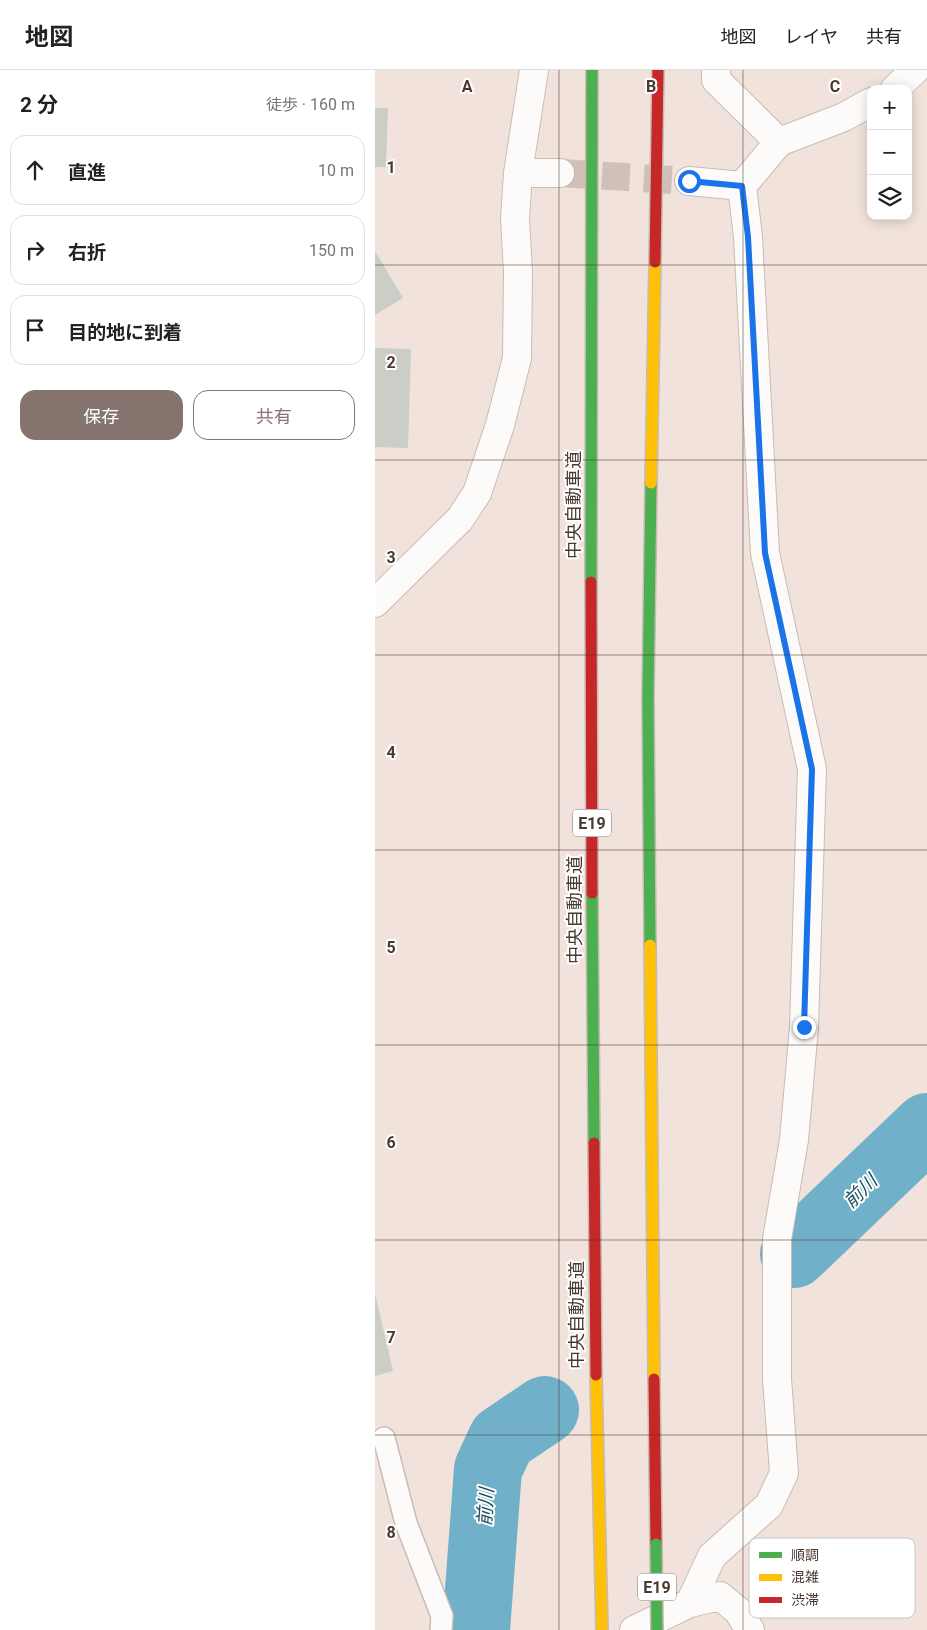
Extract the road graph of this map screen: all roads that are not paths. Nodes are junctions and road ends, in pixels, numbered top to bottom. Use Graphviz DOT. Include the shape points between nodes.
graph roads {
  1 [pos="534,70"];
  2 [pos="592,70"];
  3 [pos="658,70"];
  4 [pos="716,70"];
  5 [pos="915,70"];
  6 [pos="899,85"];
  7 [pos="867,104"];
  8 [pos="779,142"];
  9 [pos="518,173"];
  10 [pos="560,173"];
  11 [pos="689,181"];
  12 [pos="742,186"];
  13 [pos="375,603"];
  14 [pos="384,1438"];
  15 [pos="690,1603"];
  16 [pos="441,1630"];
  17 [pos="602,1630"];
  18 [pos="634,1630"];
  19 [pos="657,1630"];
  20 [pos="750,1630"];
  1 -- 9 [label="street"];
  2 -- 17 [label="highway, 中央自動車道 / E19" via="595,1404"];
  3 -- 19 [label="highway, E19, bridge" via="648,698"];
  4 -- 8 [label="street" via="716,80"];
  5 -- 6 [label="street"];
  7 -- 8 [label="street" via="844,117"];
  8 -- 12 [label="street"];
  9 -- 10 [label="street"];
  9 -- 13 [label="street" via="515,218 517,358 477,493 460,519"];
  11 -- 12 [label="street"];
  12 -- 15 [label="street" via="748,237 765,553 812,769 805,1017 794,1140 777,1239 777,1379 784,1472 769,1505 712,1556"];
  14 -- 16 [label="lane" via="406,1523 442,1616"];
  15 -- 18 [label="street"];
  15 -- 20 [label="street" via="720,1596 738,1611"];
}
